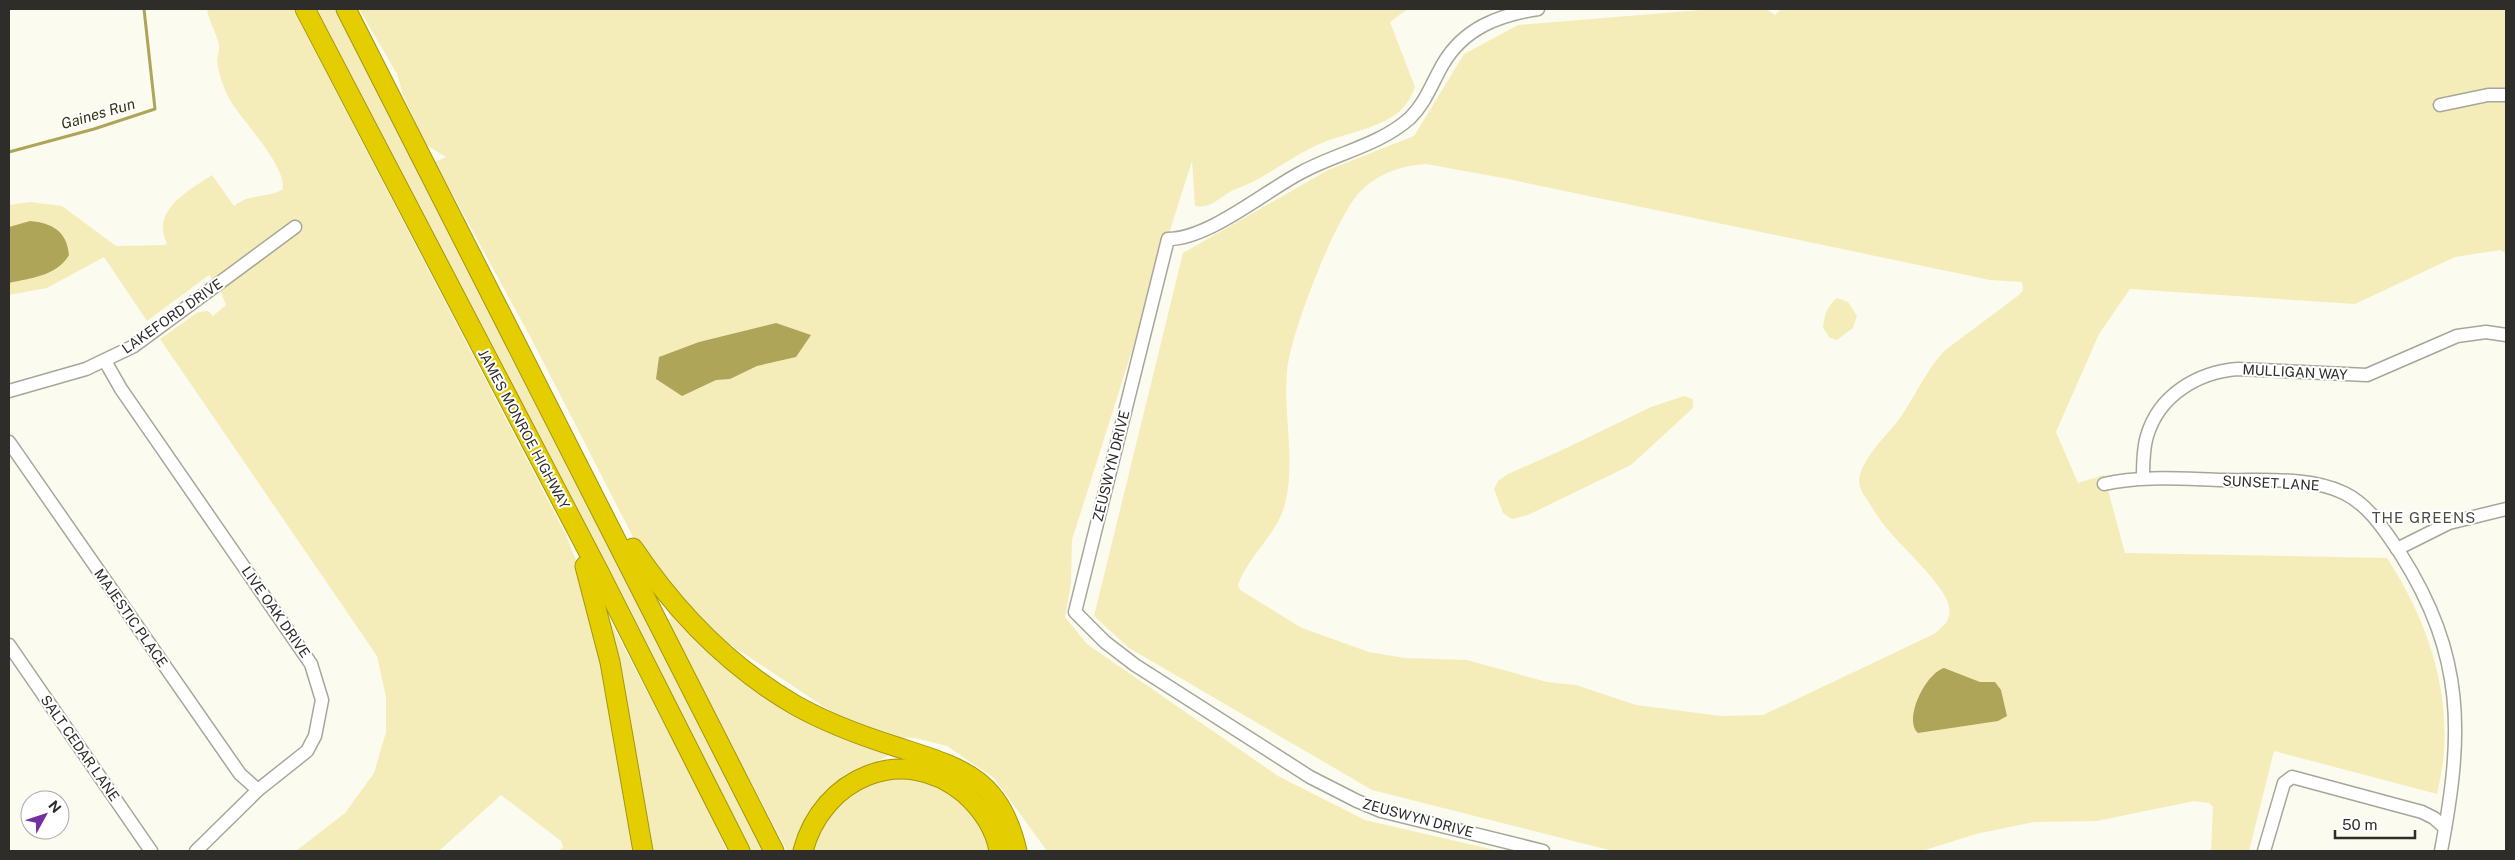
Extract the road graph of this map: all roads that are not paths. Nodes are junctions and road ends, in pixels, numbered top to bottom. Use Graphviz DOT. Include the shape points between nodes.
graph roads {
  1 [pos="305,9"];
  2 [pos="346,9"];
  3 [pos="1538,9"];
  4 [pos="2506,95"];
  5 [pos="2440,105"];
  6 [pos="295,227"];
  7 [pos="2506,335"];
  8 [pos="105,361"];
  9 [pos="9,391"];
  10 [pos="9,442"];
  11 [pos="585,478"];
  12 [pos="2143,478"];
  13 [pos="2104,484"];
  14 [pos="557,493"];
  15 [pos="2506,509"];
  16 [pos="2397,549"];
  17 [pos="9,645"];
  18 [pos="258,790"];
  19 [pos="2445,828"];
  20 [pos="152,851"];
  21 [pos="196,851"];
  22 [pos="643,851"];
  23 [pos="740,851"];
  24 [pos="774,851"];
  25 [pos="803,851"];
  26 [pos="999,851"];
  27 [pos="1017,851"];
  28 [pos="1543,851"];
  29 [pos="2264,851"];
  30 [pos="2441,851"];
  1 -- 14 [label="highway, JAMES MONROE HIGHWAY"];
  2 -- 11 [label="highway"];
  3 -- 28 [label="street, ZEUSWYN DRIVE" via="1506,16 1466,35 1443,64 1424,101 1394,130 1299,173 1198,232 1168,239 1075,612 1105,642 1135,665 1328,787 1381,810"];
  4 -- 5 [label="street"];
  6 -- 8 [label="street, LAKEFORD DRIVE" via="144,339"];
  7 -- 12 [label="street, MULLIGAN WAY" via="2486,332 2457,336 2367,375 2238,369 2203,376 2179,390 2156,417 2146,441"];
  8 -- 9 [label="street, LAKEFORD DRIVE"];
  8 -- 18 [label="street, LIVE OAK DRIVE" via="121,389 311,664 318,681 322,700 316,736 307,751"];
  10 -- 18 [label="street, MAJESTIC PLACE" via="240,774"];
  11 -- 24 [label="highway"];
  11 -- 27 [label="highway" via="652,576 709,641 766,686 804,709 867,737 942,761 974,777 1004,814"];
  12 -- 13 [label="street, SUNSET LANE"];
  12 -- 16 [label="street, SUNSET LANE" via="2291,482 2328,487 2360,503"];
  14 -- 22 [label="highway" via="589,576 600,616"];
  14 -- 23 [label="highway, JAMES MONROE HIGHWAY"];
  15 -- 16 [label="street" via="2449,523"];
  16 -- 19 [label="street, SUNSET LANE" via="2422,590 2434,618 2447,658 2455,700 2456,743"];
  17 -- 20 [label="street, SALT CEDAR LANE"];
  18 -- 21 [label="street, LIVE OAK DRIVE"];
  19 -- 29 [label="street" via="2422,812 2292,777 2284,783"];
  19 -- 30 [label="street, SUNSET LANE"];
  25 -- 26 [label="highway" via="814,823 834,797 862,777 896,769 935,776 956,787 983,813"];
}
